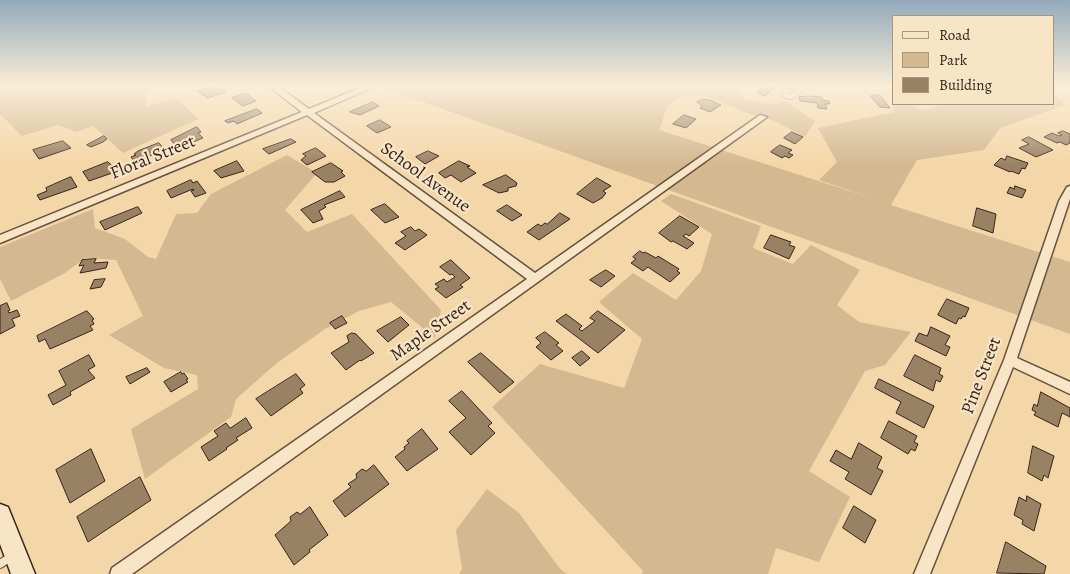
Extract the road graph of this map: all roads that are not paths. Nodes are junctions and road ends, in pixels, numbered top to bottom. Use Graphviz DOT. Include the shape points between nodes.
graph roads {
  1 [pos="308,112"];
  2 [pos="763,117"];
  3 [pos="1070,189"];
  4 [pos="0,239"];
  5 [pos="535,279"];
  6 [pos="1010,360"];
  7 [pos="1070,388"];
  8 [pos="0,516"];
  9 [pos="12,564"];
  10 [pos="118,574"];
  11 [pos="922,574"];
  1 -- 4 [label="street, Floral Street"];
  1 -- 5 [label="street, School Avenue"];
  2 -- 5 [label="street, Maple Street"];
  3 -- 6 [label="street, Pine Street"];
  5 -- 10 [label="street, Maple Street"];
  6 -- 7 [label="street"];
  6 -- 11 [label="street, Pine Street"];
  8 -- 9 [label="street"];
}
